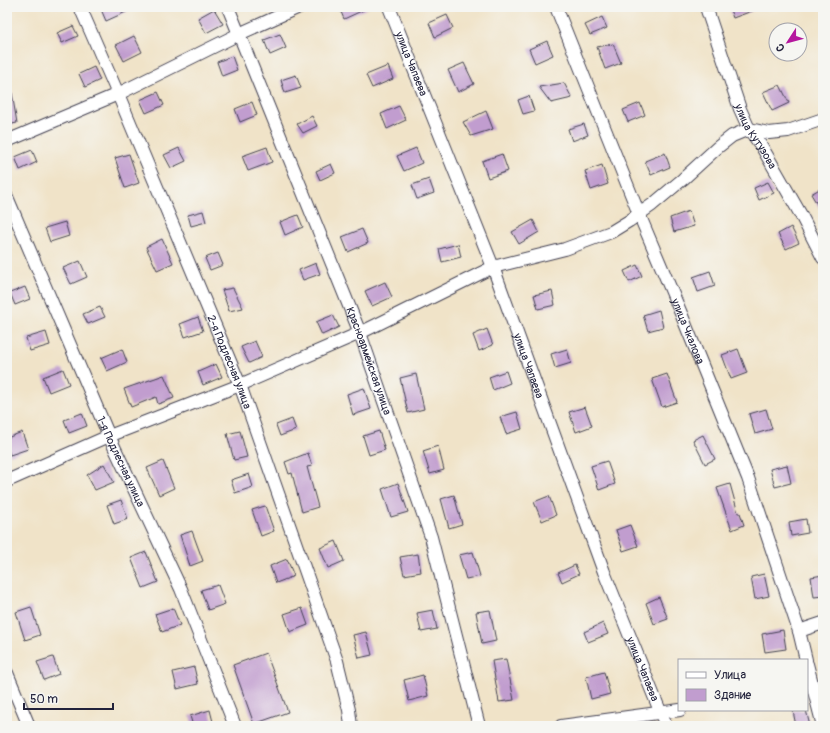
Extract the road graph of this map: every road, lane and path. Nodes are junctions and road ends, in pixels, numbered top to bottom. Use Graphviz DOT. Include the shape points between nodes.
graph roads {
  1 [pos="80,7"];
  2 [pos="228,7"];
  3 [pos="299,7"];
  4 [pos="389,7"];
  5 [pos="556,7"];
  6 [pos="706,7"];
  7 [pos="239,34"];
  8 [pos="118,94"];
  9 [pos="823,119"];
  10 [pos="749,128"];
  11 [pos="7,142"];
  12 [pos="7,197"];
  13 [pos="639,214"];
  14 [pos="823,258"];
  15 [pos="494,267"];
  16 [pos="360,333"];
  17 [pos="240,385"];
  18 [pos="109,436"];
  19 [pos="7,481"];
  20 [pos="823,623"];
  21 [pos="799,632"];
  22 [pos="806,659"];
  23 [pos="808,668"];
  24 [pos="7,673"];
  25 [pos="678,710"];
  26 [pos="661,713"];
  27 [pos="29,726"];
  28 [pos="234,726"];
  29 [pos="351,726"];
  30 [pos="479,726"];
  31 [pos="561,726"];
  32 [pos="666,726"];
  33 [pos="823,726"];
  1 -- 8 [label="street, 2-я Подлесная улица"];
  2 -- 7 [label="street, Красноармейская улица"];
  3 -- 7 [label="street"];
  4 -- 15 [label="street, улица Чапаева"];
  5 -- 13 [label="street, улица Чкалова"];
  6 -- 10 [label="street, улица Кутузова" via="740,109"];
  7 -- 8 [label="street"];
  7 -- 16 [label="street, Красноармейская улица"];
  8 -- 11 [label="street"];
  8 -- 17 [label="street, 2-я Подлесная улица"];
  9 -- 10 [label="street" via="788,131 769,132"];
  10 -- 13 [label="street" via="732,136"];
  10 -- 14 [label="street, улица Кутузова" via="801,215"];
  12 -- 18 [label="street, 1-я Подлесная улица"];
  13 -- 15 [label="street" via="611,232 591,240"];
  13 -- 21 [label="street, улица Чкалова" via="748,478"];
  15 -- 16 [label="street"];
  15 -- 26 [label="street, улица Чапаева" via="604,572"];
  16 -- 17 [label="street"];
  16 -- 30 [label="street, Красноармейская улица" via="432,537"];
  17 -- 18 [label="street"];
  17 -- 29 [label="street, 2-я Подлесная улица" via="337,661"];
  18 -- 19 [label="street"];
  18 -- 28 [label="street, 1-я Подлесная улица" via="181,589"];
  20 -- 21 [label="street"];
  21 -- 22 [label="street, улица Чкалова"];
  23 -- 33 [label="street, улица Чкалова"];
  24 -- 27 [label="street"];
  25 -- 26 [label="street"];
  26 -- 31 [label="street"];
  26 -- 32 [label="street, улица Чапаева"];
}
